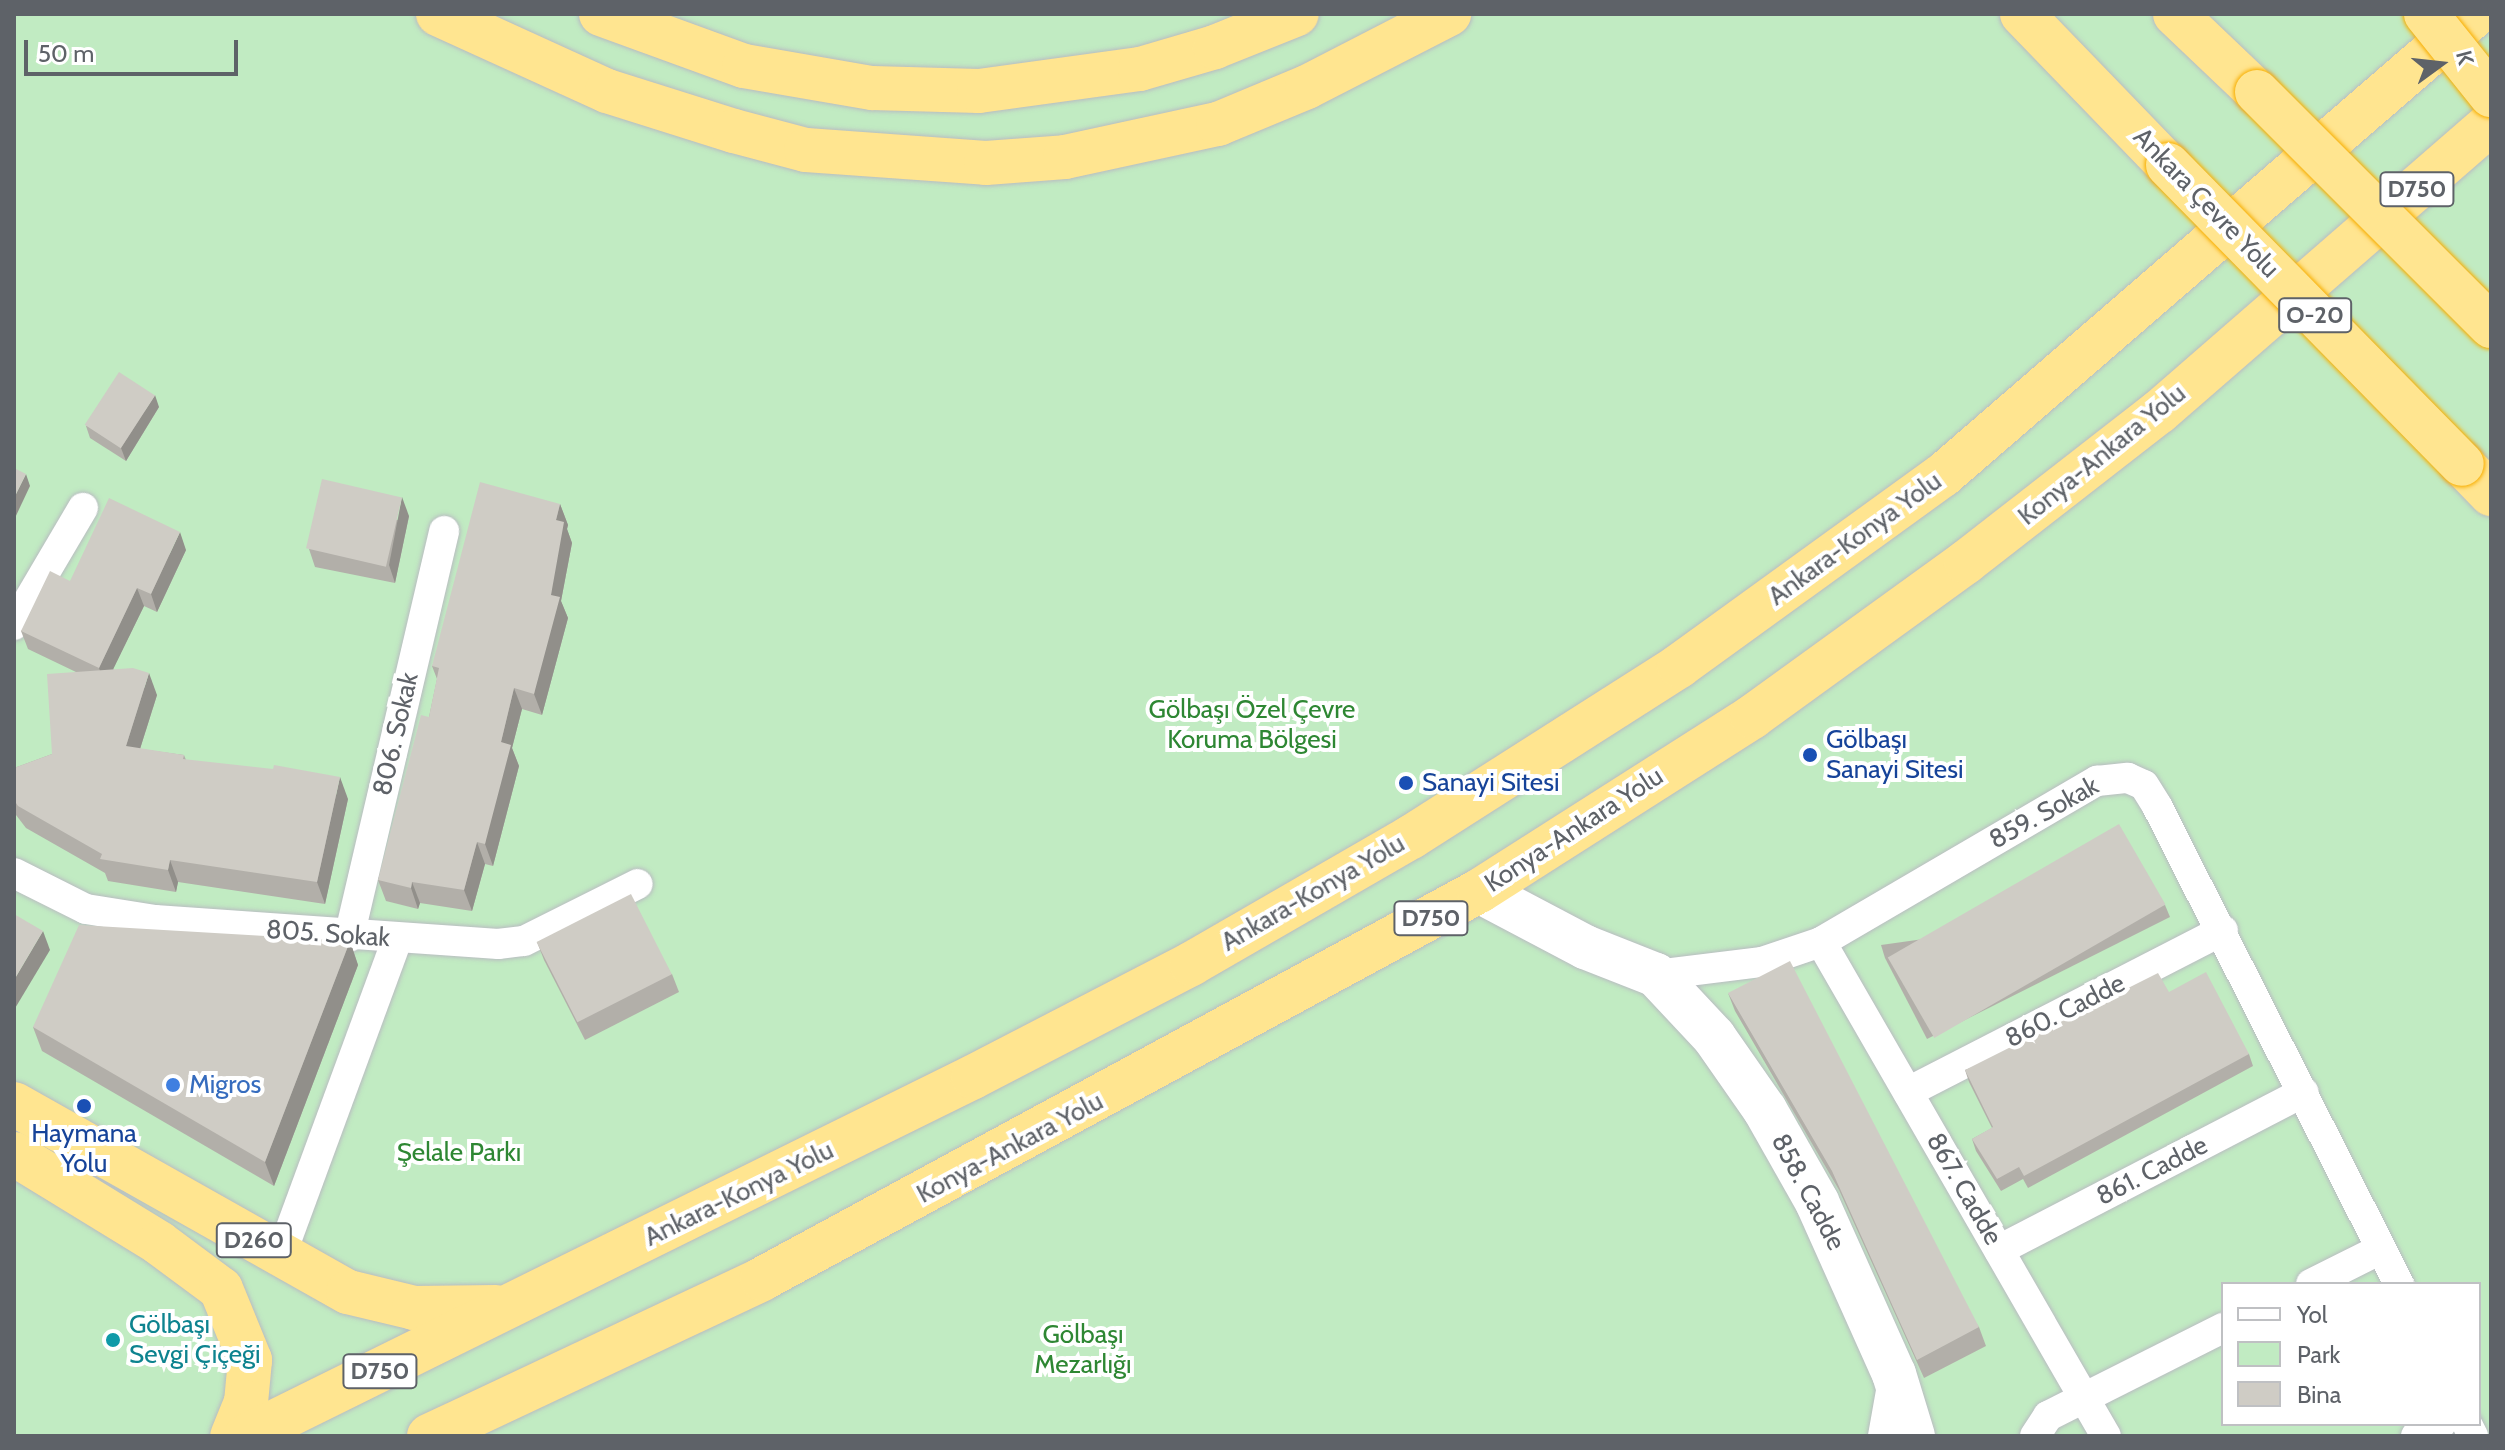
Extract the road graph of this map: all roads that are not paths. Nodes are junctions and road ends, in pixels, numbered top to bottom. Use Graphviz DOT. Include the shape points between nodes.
graph roads {
  1 [pos="438,14"];
  2 [pos="601,14"];
  3 [pos="1297,14"];
  4 [pos="1449,14"];
  5 [pos="2022,14"];
  6 [pos="2175,14"];
  7 [pos="2424,14"];
  8 [pos="2476,14"];
  9 [pos="2491,95"];
  10 [pos="2491,123"];
  11 [pos="2276,185"];
  12 [pos="2491,326"];
  13 [pos="2477,479"];
  14 [pos="83,508"];
  15 [pos="444,531"];
  16 [pos="14,625"];
  17 [pos="14,873"];
  18 [pos="638,884"];
  19 [pos="1479,891"];
  20 [pos="2223,930"];
  21 [pos="349,937"];
  22 [pos="397,939"];
  23 [pos="1821,942"];
  24 [pos="1656,975"];
  25 [pos="1908,1092"];
  26 [pos="2304,1092"];
  27 [pos="24,1123"];
  28 [pos="14,1154"];
  29 [pos="2381,1249"];
  30 [pos="1999,1250"];
  31 [pos="281,1255"];
  32 [pos="2315,1282"];
  33 [pos="2398,1282"];
  34 [pos="514,1306"];
  35 [pos="2221,1329"];
  36 [pos="1894,1374"];
  37 [pos="2084,1398"];
  38 [pos="2437,1426"];
  39 [pos="232,1436"];
  40 [pos="246,1436"];
  41 [pos="429,1436"];
  42 [pos="1883,1436"];
  43 [pos="1913,1436"];
  44 [pos="2035,1436"];
  45 [pos="2106,1436"];
  46 [pos="2416,1436"];
  1 -- 4 [label="highway" via="607,91 734,131 806,150 986,163 1065,157 1218,124 1307,87"];
  2 -- 3 [label="highway" via="744,66 872,88 979,91 1140,69 1215,47"];
  5 -- 13 [label="highway, Ankara Çevre Yolu / O-20, bridge"];
  6 -- 12 [label="highway, bridge"];
  7 -- 9 [label="highway, bridge"];
  7 -- 11 [label="highway"];
  8 -- 11 [label="highway, D750"];
  10 -- 19 [label="highway, Konya-Ankara Yolu / D750" via="2159,412 1966,562 1752,717"];
  11 -- 34 [label="highway, Ankara-Konya Yolu / D750" via="1943,475 1679,666 1411,837 1178,971"];
  14 -- 16 [label="street"];
  15 -- 21 [label="street, 806. Sokak"];
  17 -- 21 [label="street, 805. Sokak" via="86,909"];
  18 -- 22 [label="street, 805. Sokak" via="524,941"];
  19 -- 24 [label="street, 859. Sokak" via="1594,952"];
  19 -- 41 [label="highway, Konya-Ankara Yolu / D750" via="1002,1154 762,1279"];
  20 -- 23 [label="street, 859. Sokak" via="2144,785 2113,776"];
  20 -- 25 [label="street, 860. Cadde"];
  20 -- 26 [label="street, 859. Sokak"];
  21 -- 22 [label="street, 805. Sokak"];
  22 -- 31 [label="street"];
  23 -- 24 [label="street, 859. Sokak" via="1762,962"];
  23 -- 25 [label="street, 867. Cadde"];
  24 -- 36 [label="street, 858. Cadde" via="1689,1006 1765,1110 1817,1202"];
  25 -- 30 [label="street, 867. Cadde"];
  26 -- 29 [label="street, 859. Sokak"];
  26 -- 30 [label="street, 861. Cadde"];
  27 -- 31 [label="highway, D260"];
  28 -- 39 [label="highway, D260" via="159,1243 221,1289 250,1360 246,1402"];
  29 -- 32 [label="street"];
  29 -- 33 [label="street, 859. Sokak"];
  30 -- 37 [label="street, 867. Cadde"];
  31 -- 34 [label="highway, D260" via="348,1292 379,1302 449,1309"];
  34 -- 40 [label="highway, Ankara-Konya Yolu / D750"];
  35 -- 37 [label="street"];
  36 -- 42 [label="street"];
  36 -- 43 [label="street, 858. Cadde"];
  37 -- 44 [label="street" via="2048,1416"];
  37 -- 45 [label="street, 867. Cadde"];
  38 -- 46 [label="street"];
}
